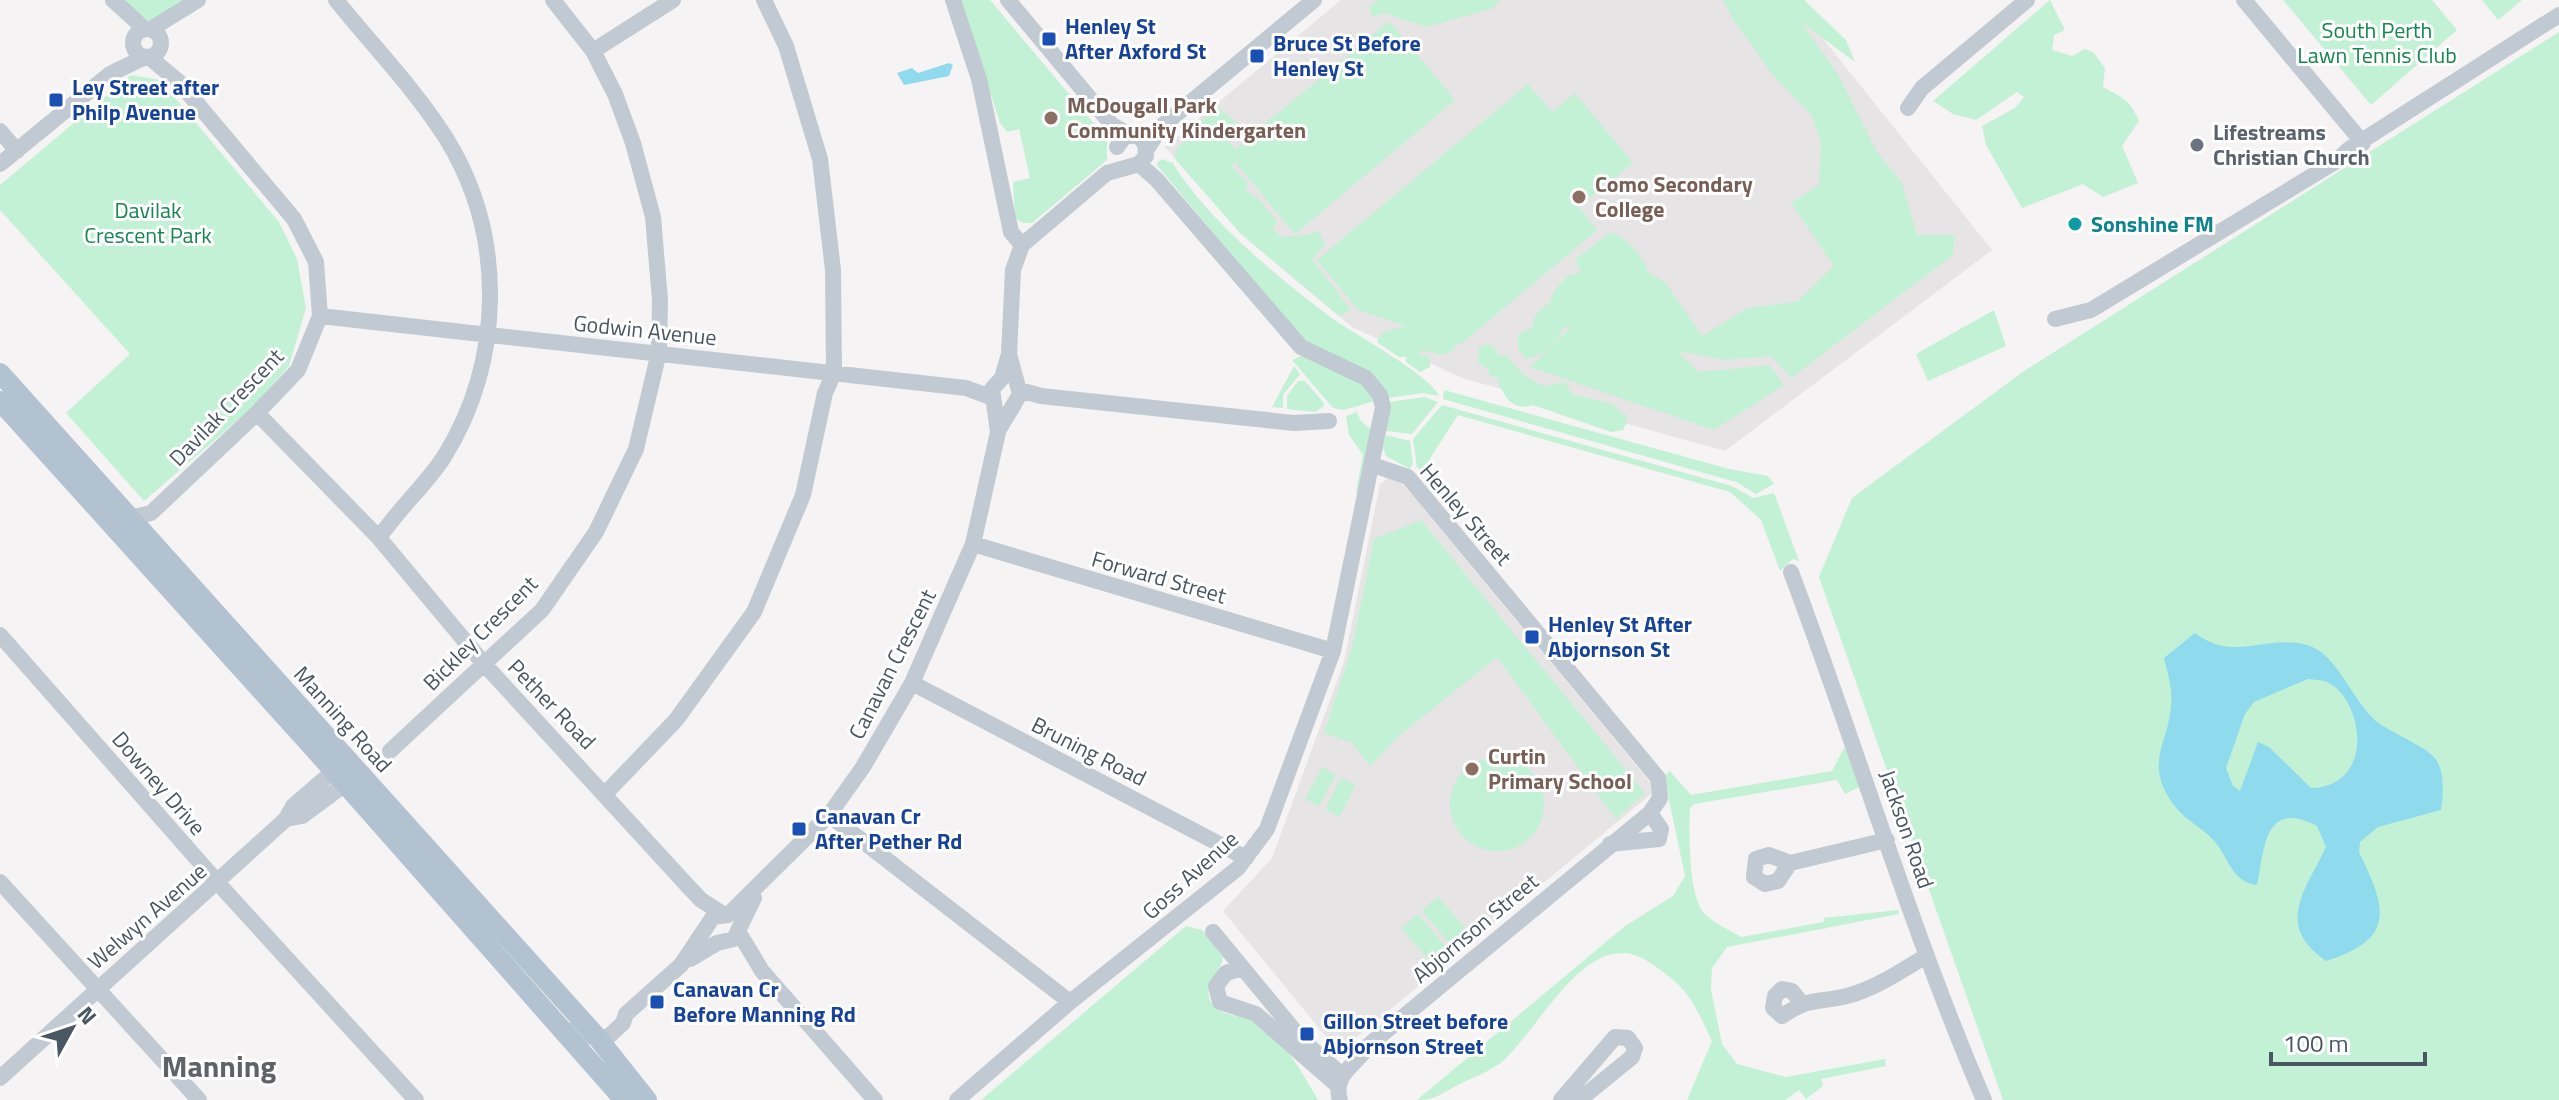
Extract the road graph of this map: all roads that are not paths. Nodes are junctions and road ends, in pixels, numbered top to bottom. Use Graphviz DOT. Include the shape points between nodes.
graph roads {
  1 [pos="198,0"];
  2 [pos="336,0"];
  3 [pos="553,0"];
  4 [pos="673,0"];
  5 [pos="764,0"];
  6 [pos="953,0"];
  7 [pos="1314,0"];
  8 [pos="2027,0"];
  9 [pos="2244,0"];
  10 [pos="114,1"];
  11 [pos="1015,3"];
  12 [pos="184,12"];
  13 [pos="2559,15"];
  14 [pos="141,34"];
  15 [pos="593,51"];
  16 [pos="154,52"];
  17 [pos="110,74"];
  18 [pos="1908,108"];
  19 [pos="0,131"];
  20 [pos="2363,143"];
  21 [pos="17,151"];
  22 [pos="1132,151"];
  23 [pos="0,164"];
  24 [pos="1025,241"];
  25 [pos="320,316"];
  26 [pos="2055,319"];
  27 [pos="488,334"];
  28 [pos="659,352"];
  29 [pos="0,373"];
  30 [pos="834,373"];
  31 [pos="1006,392"];
  32 [pos="0,401"];
  33 [pos="257,413"];
  34 [pos="1329,421"];
  35 [pos="1373,465"];
  36 [pos="151,513"];
  37 [pos="130,518"];
  38 [pos="147,537"];
  39 [pos="379,538"];
  40 [pos="973,544"];
  41 [pos="1791,572"];
  42 [pos="0,635"];
  43 [pos="1333,651"];
  44 [pos="485,665"];
  45 [pos="912,683"];
  46 [pos="390,751"];
  47 [pos="347,772"];
  48 [pos="606,793"];
  49 [pos="1655,806"];
  50 [pos="829,815"];
  51 [pos="1887,840"];
  52 [pos="1610,844"];
  53 [pos="1246,858"];
  54 [pos="1790,863"];
  55 [pos="0,882"];
  56 [pos="218,883"];
  57 [pos="686,884"];
  58 [pos="732,921"];
  59 [pos="1213,932"];
  60 [pos="714,935"];
  61 [pos="1926,956"];
  62 [pos="1242,968"];
  63 [pos="762,971"];
  64 [pos="98,988"];
  65 [pos="1070,1002"];
  66 [pos="1801,1002"];
  67 [pos="562,1028"];
  68 [pos="597,1037"];
  69 [pos="0,1078"];
  70 [pos="1335,1084"];
  71 [pos="623,1098"];
  72 [pos="199,1100"];
  73 [pos="416,1100"];
  74 [pos="647,1100"];
  75 [pos="875,1100"];
  76 [pos="957,1100"];
  77 [pos="1561,1100"];
  78 [pos="1573,1100"];
  79 [pos="1984,1100"];
  1 -- 12 [label="street"];
  2 -- 27 [label="street" via="431,118 463,171 487,246"];
  3 -- 15 [label="street, Bickley Crescent"];
  4 -- 15 [label="street"];
  5 -- 30 [label="street" via="786,46 820,159 833,270"];
  6 -- 24 [label="street" via="979,79 1008,221"];
  7 -- 22 [label="street"];
  8 -- 18 [label="street" via="1922,88"];
  9 -- 20 [label="street"];
  10 -- 14 [label="street"];
  11 -- 22 [label="street"];
  12 -- 14 [label="street"];
  12 -- 16 [label="street"];
  13 -- 20 [label="street"];
  14 -- 16 [label="street" via="159,35"];
  14 -- 16 [label="street" via="136,51"];
  14 -- 17 [label="street"];
  15 -- 28 [label="street, Bickley Crescent" via="633,143 653,217"];
  16 -- 17 [label="street"];
  16 -- 25 [label="street, Davilak Crescent" via="307,239 316,262"];
  17 -- 21 [label="street"];
  19 -- 21 [label="street"];
  20 -- 26 [label="street" via="2091,310"];
  21 -- 23 [label="street"];
  22 -- 24 [label="street"];
  22 -- 35 [label="street" via="1301,347 1375,387 1383,407"];
  24 -- 31 [label="street" via="1013,270"];
  25 -- 27 [label="street, Godwin Avenue"];
  25 -- 33 [label="street, Davilak Crescent" via="298,370"];
  27 -- 28 [label="street, Godwin Avenue"];
  27 -- 39 [label="street" via="469,407 444,456"];
  28 -- 30 [label="street, Godwin Avenue"];
  28 -- 44 [label="street, Bickley Crescent" via="636,449 596,532 542,610"];
  29 -- 37 [label="main road, Manning Road"];
  30 -- 31 [label="street, Godwin Avenue"];
  30 -- 48 [label="street" via="803,495 754,612 676,720"];
  31 -- 34 [label="street" via="1294,423"];
  31 -- 40 [label="street, Canavan Crescent"];
  32 -- 47 [label="main road, Manning Road"];
  33 -- 36 [label="street, Davilak Crescent"];
  33 -- 39 [label="street, Pether Road"];
  35 -- 43 [label="street, Goss Avenue"];
  35 -- 49 [label="street, Henley Street" via="1408,477 1658,778"];
  36 -- 37 [label="street, Davilak Crescent"];
  36 -- 38 [label="street"];
  37 -- 38 [label="main road, Manning Road"];
  38 -- 47 [label="main road, Manning Road"];
  39 -- 44 [label="street, Pether Road"];
  40 -- 43 [label="street, Forward Street"];
  40 -- 45 [label="street, Canavan Crescent"];
  41 -- 51 [label="street, Jackson Road"];
  42 -- 56 [label="street, Downey Drive"];
  43 -- 53 [label="street, Goss Avenue" via="1273,817"];
  44 -- 46 [label="street, Bickley Crescent"];
  44 -- 48 [label="street, Pether Road"];
  45 -- 50 [label="street, Canavan Crescent"];
  45 -- 53 [label="street, Bruning Road"];
  47 -- 56 [label="street, Welwyn Avenue" via="293,806 286,819"];
  47 -- 67 [label="main road, Manning Road"];
  47 -- 68 [label="main road, Manning Road"];
  48 -- 57 [label="street, Pether Road"];
  49 -- 52 [label="street, Abjornson Street"];
  49 -- 52 [label="street" via="1659,839"];
  50 -- 58 [label="street, Canavan Crescent"];
  50 -- 65 [label="street"];
  51 -- 54 [label="street"];
  51 -- 61 [label="street, Jackson Road"];
  52 -- 70 [label="street, Abjornson Street" via="1369,1045"];
  53 -- 65 [label="street, Goss Avenue"];
  55 -- 64 [label="street"];
  56 -- 64 [label="street, Welwyn Avenue"];
  56 -- 73 [label="street, Downey Drive"];
  57 -- 58 [label="street, Pether Road"];
  57 -- 60 [label="street, Pether Road"];
  58 -- 60 [label="street, Canavan Crescent" via="713,917"];
  58 -- 60 [label="street, Canavan Crescent" via="730,942"];
  58 -- 63 [label="street, Pether Road"];
  59 -- 62 [label="street"];
  60 -- 63 [label="street, Pether Road"];
  60 -- 68 [label="street, Canavan Crescent" via="626,1014 615,1016"];
  61 -- 66 [label="street" via="1848,996"];
  61 -- 79 [label="street, Jackson Road"];
  62 -- 70 [label="street"];
  62 -- 70 [label="street" via="1226,973 1216,986 1220,1002 1256,1014"];
  63 -- 75 [label="street, Pether Road"];
  64 -- 69 [label="street, Welwyn Avenue"];
  64 -- 72 [label="street"];
  65 -- 76 [label="street, Goss Avenue"];
  67 -- 68 [label="street"];
  67 -- 71 [label="main road, Manning Road"];
  68 -- 71 [label="street" via="597,1052"];
  68 -- 74 [label="main road, Manning Road"];
  77 -- 78 [label="street" via="1615,1037 1628,1038 1635,1048 1632,1057"];
}
